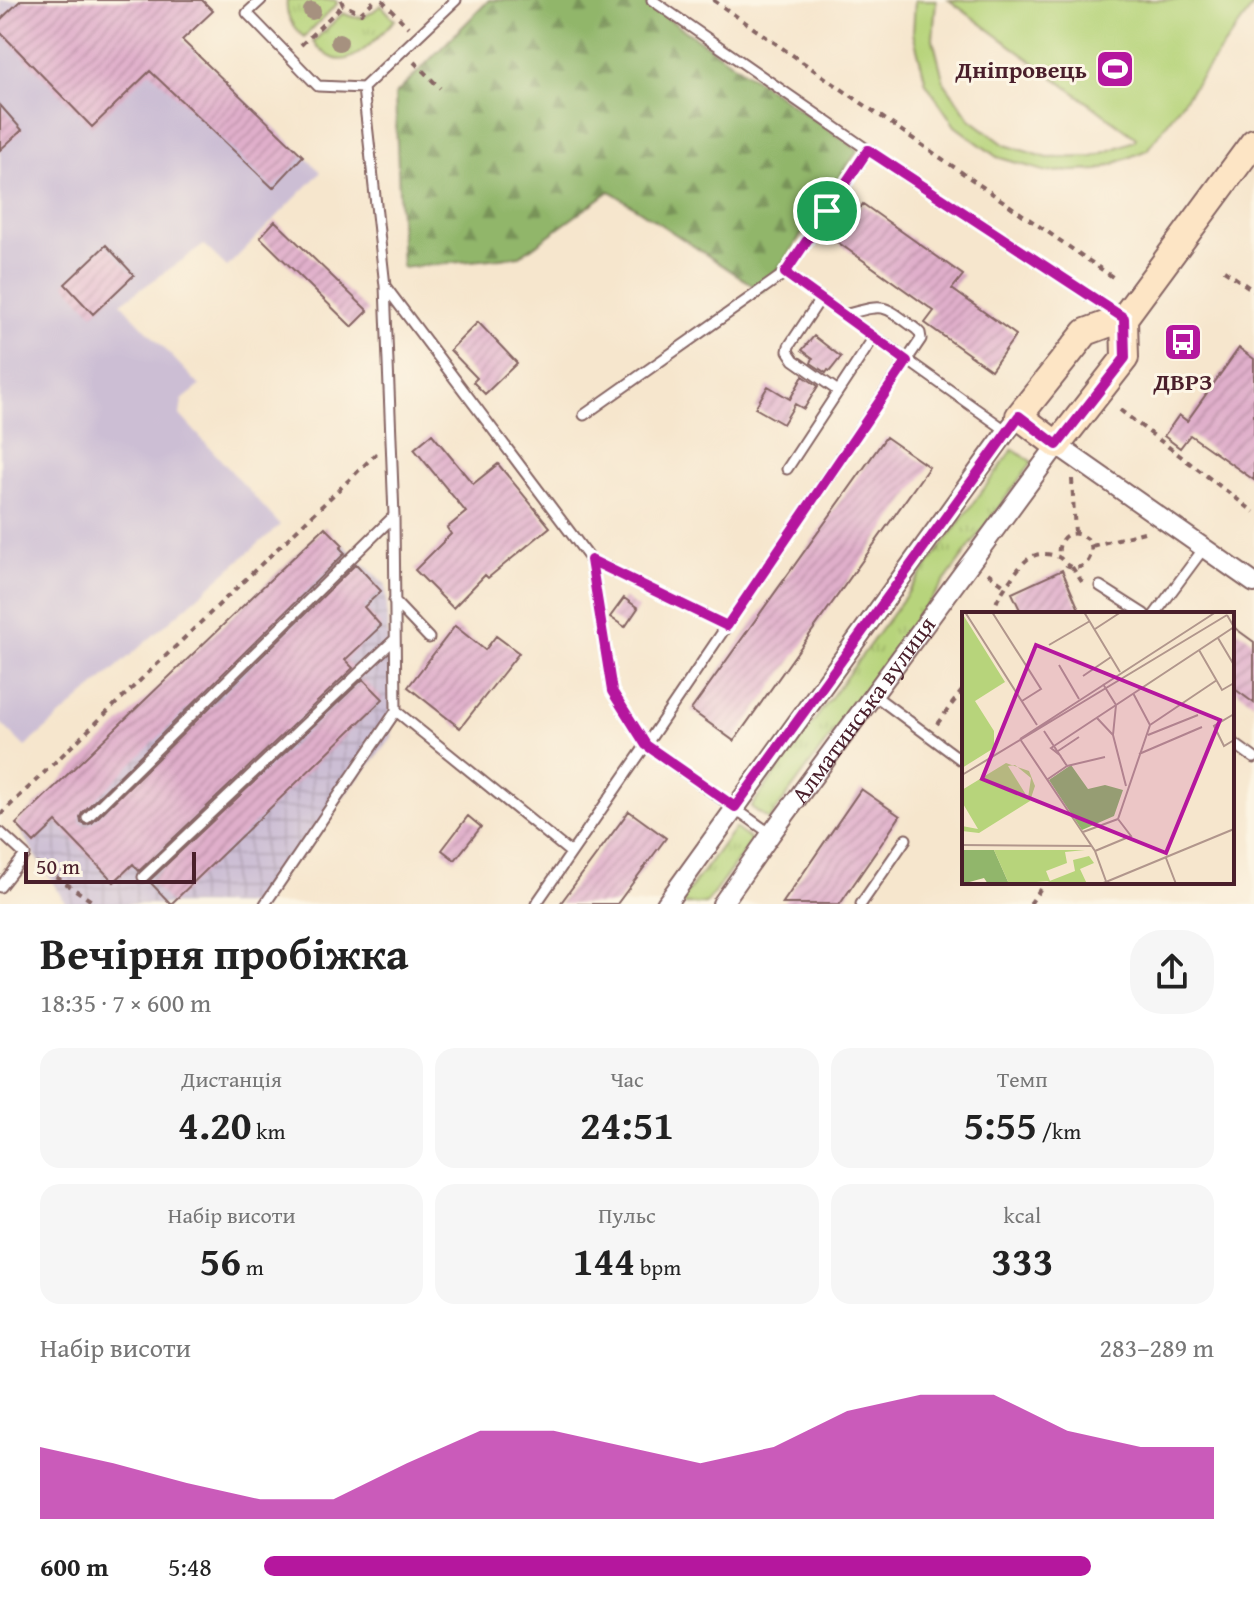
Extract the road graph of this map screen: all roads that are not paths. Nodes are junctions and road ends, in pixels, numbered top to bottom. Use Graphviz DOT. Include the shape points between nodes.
graph roads {
  1 [pos="261,0"];
  2 [pos="456,0"];
  3 [pos="652,0"];
  4 [pos="363,88"];
  5 [pos="1254,142"];
  6 [pos="868,150"];
  7 [pos="785,273"];
  8 [pos="385,286"];
  9 [pos="821,298"];
  10 [pos="844,315"];
  11 [pos="1124,318"];
  12 [pos="874,337"];
  13 [pos="907,361"];
  14 [pos="838,391"];
  15 [pos="584,415"];
  16 [pos="1013,424"];
  17 [pos="1057,445"];
  18 [pos="787,469"];
  19 [pos="394,516"];
  20 [pos="1204,548"];
  21 [pos="591,560"];
  22 [pos="1254,583"];
  23 [pos="1100,586"];
  24 [pos="394,601"];
  25 [pos="1141,612"];
  26 [pos="1156,612"];
  27 [pos="727,626"];
  28 [pos="429,638"];
  29 [pos="394,640"];
  30 [pos="873,694"];
  31 [pos="396,711"];
  32 [pos="1234,743"];
  33 [pos="646,745"];
  34 [pos="1254,758"];
  35 [pos="962,761"];
  36 [pos="735,807"];
  37 [pos="87,818"];
  38 [pos="0,832"];
  39 [pos="771,834"];
  40 [pos="906,839"];
  41 [pos="571,853"];
  42 [pos="143,877"];
  43 [pos="0,887"];
  44 [pos="265,904"];
  45 [pos="536,904"];
  46 [pos="666,904"];
  47 [pos="722,904"];
  48 [pos="861,904"];
  1 -- 4 [label="lane" via="247,13 318,86"];
  2 -- 4 [label="lane"];
  3 -- 6 [label="lane"];
  4 -- 8 [label="lane"];
  5 -- 11 [label="street"];
  6 -- 7 [label="lane"];
  6 -- 11 [label="lane"];
  7 -- 9 [label="lane"];
  7 -- 15 [label="lane"];
  8 -- 19 [label="lane"];
  8 -- 21 [label="lane"];
  9 -- 10 [label="lane"];
  9 -- 14 [label="lane" via="788,351"];
  10 -- 12 [label="lane"];
  10 -- 13 [label="lane" via="886,307 920,333"];
  11 -- 16 [label="street, Алматинська вулиця" via="1086,332"];
  11 -- 17 [label="street, Алматинська вулиця" via="1125,358"];
  12 -- 13 [label="lane"];
  12 -- 14 [label="lane"];
  13 -- 16 [label="lane"];
  13 -- 27 [label="lane"];
  14 -- 18 [label="lane"];
  16 -- 17 [label="street"];
  16 -- 36 [label="street, Алматинська вулиця"];
  17 -- 20 [label="street"];
  17 -- 30 [label="street, Алматинська вулиця"];
  19 -- 24 [label="lane"];
  19 -- 37 [label="lane"];
  20 -- 22 [label="street"];
  20 -- 26 [label="lane"];
  21 -- 27 [label="lane"];
  21 -- 33 [label="lane" via="612,691"];
  23 -- 25 [label="lane"];
  24 -- 28 [label="lane"];
  24 -- 29 [label="lane"];
  27 -- 33 [label="lane"];
  29 -- 31 [label="lane"];
  29 -- 42 [label="lane"];
  30 -- 35 [label="lane"];
  30 -- 39 [label="street, Алматинська вулиця"];
  31 -- 41 [label="lane"];
  31 -- 44 [label="lane"];
  32 -- 34 [label="lane"];
  33 -- 36 [label="lane"];
  33 -- 41 [label="lane"];
  36 -- 39 [label="lane"];
  36 -- 46 [label="street, Алматинська вулиця"];
  38 -- 43 [label="lane" via="25,855"];
  39 -- 47 [label="street, Алматинська вулиця"];
  40 -- 48 [label="lane"];
  41 -- 45 [label="lane"];
}
